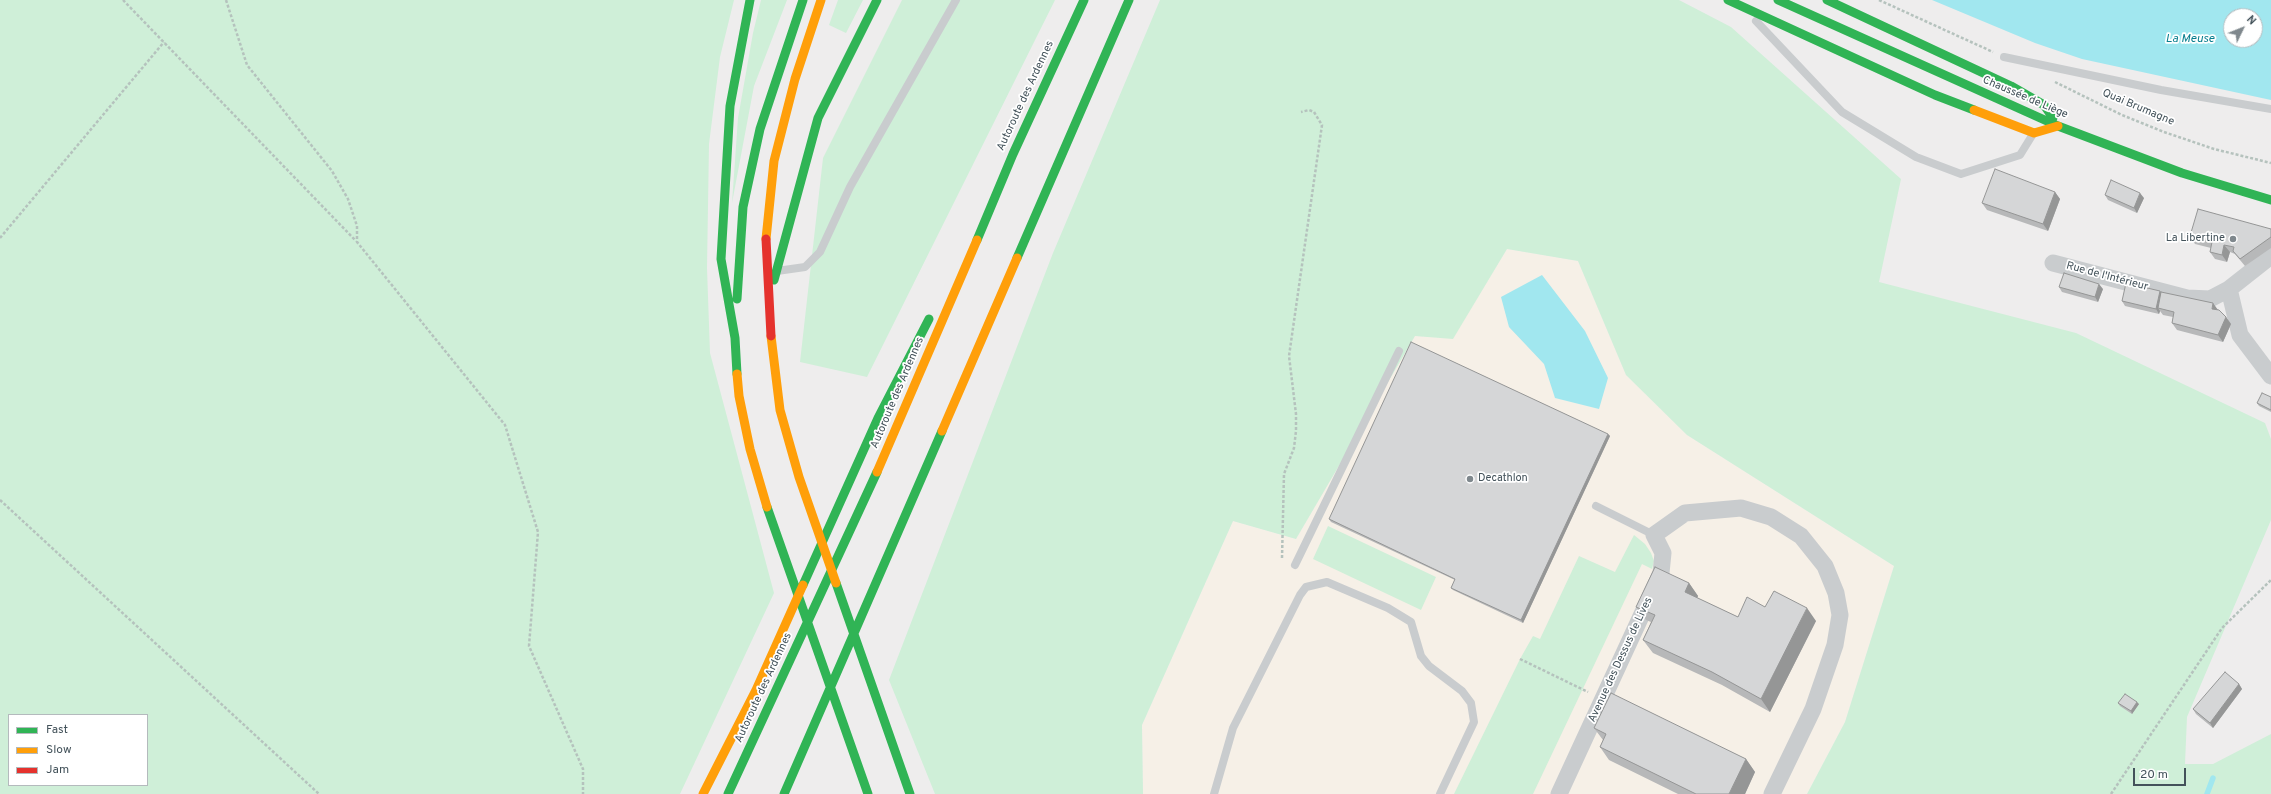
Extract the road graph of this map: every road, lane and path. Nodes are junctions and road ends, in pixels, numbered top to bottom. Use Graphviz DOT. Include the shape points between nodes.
graph roads {
  1 [pos="123,0"];
  2 [pos="226,0"];
  3 [pos="750,0"];
  4 [pos="803,0"];
  5 [pos="821,0"];
  6 [pos="877,0"];
  7 [pos="956,0"];
  8 [pos="1084,0"];
  9 [pos="1129,0"];
  10 [pos="1728,0"];
  11 [pos="1778,0"];
  12 [pos="1827,0"];
  13 [pos="1879,0"];
  14 [pos="1743,7"];
  15 [pos="164,42"];
  16 [pos="2004,57"];
  17 [pos="2052,81"];
  18 [pos="2271,109"];
  19 [pos="1301,112"];
  20 [pos="2058,126"];
  21 [pos="2034,133"];
  22 [pos="1013,154"];
  23 [pos="2271,163"];
  24 [pos="2271,200"];
  25 [pos="0,238"];
  26 [pos="357,242"];
  27 [pos="2271,256"];
  28 [pos="2053,263"];
  29 [pos="777,271"];
  30 [pos="952,272"];
  31 [pos="2229,289"];
  32 [pos="768,305"];
  33 [pos="935,307"];
  34 [pos="734,338"];
  35 [pos="1399,351"];
  36 [pos="2271,376"];
  37 [pos="0,500"];
  38 [pos="1596,506"];
  39 [pos="1654,535"];
  40 [pos="1282,558"];
  41 [pos="1295,565"];
  42 [pos="2271,580"];
  43 [pos="1520,659"];
  44 [pos="1603,699"];
  45 [pos="319,794"];
  46 [pos="583,794"];
  47 [pos="703,794"];
  48 [pos="728,794"];
  49 [pos="784,794"];
  50 [pos="868,794"];
  51 [pos="910,794"];
  52 [pos="1214,794"];
  53 [pos="1440,794"];
  54 [pos="1559,794"];
  55 [pos="1772,794"];
  56 [pos="2111,794"];
  1 -- 15 [label="path"];
  2 -- 26 [label="path" via="247,66 332,171 353,213 357,226"];
  3 -- 34 [label="main road" via="730,106 721,259"];
  4 -- 34 [label="main road" via="760,129 743,207"];
  5 -- 32 [label="main road" via="795,79 774,161 766,232"];
  6 -- 29 [label="main road" via="818,118"];
  7 -- 29 [label="lane" via="850,187 820,252 805,267"];
  8 -- 22 [label="main road, Autoroute des Ardennes"];
  9 -- 49 [label="main road"];
  10 -- 14 [label="main road"];
  11 -- 20 [label="main road, Chaussée de Liège"];
  12 -- 20 [label="main road" via="2011,86 2044,105"];
  13 -- 16 [label="path"];
  14 -- 21 [label="main road" via="1935,95"];
  14 -- 21 [label="lane" via="1842,112 1916,157 1961,174 2020,155"];
  15 -- 25 [label="path"];
  15 -- 26 [label="path"];
  16 -- 18 [label="lane, Quai Brumagne" via="2161,90"];
  17 -- 23 [label="path, Quai Brumagne" via="2122,116 2164,132 2214,149"];
  19 -- 40 [label="path" via="1314,112 1321,121 1322,131 1289,356 1296,431 1294,448 1284,474"];
  20 -- 21 [label="main road"];
  20 -- 24 [label="main road, Chaussée de Liège" via="2182,174"];
  22 -- 30 [label="main road"];
  22 -- 48 [label="main road, Autoroute des Ardennes" via="896,430"];
  26 -- 46 [label="path" via="505,424 538,532 529,646 584,769"];
  27 -- 31 [label="street, Rue de l'Intérieur"];
  28 -- 31 [label="street, Rue de l'Intérieur" via="2187,298 2210,299"];
  29 -- 32 [label="main road"];
  31 -- 36 [label="street" via="2240,335"];
  32 -- 51 [label="main road" via="770,347 780,410 799,477"];
  33 -- 47 [label="main road" via="878,418 756,690"];
  34 -- 50 [label="main road" via="739,396 766,504"];
  35 -- 41 [label="lane"];
  37 -- 45 [label="path"];
  38 -- 39 [label="lane"];
  39 -- 44 [label="street, Avenue des Dessus de Lives" via="1662,553 1661,573"];
  39 -- 55 [label="street" via="1685,513 1741,508 1771,517 1801,536 1826,566 1836,593 1840,615 1835,645 1813,709"];
  42 -- 56 [label="path" via="2222,628"];
  43 -- 44 [label="path"];
  44 -- 54 [label="street, Avenue des Dessus de Lives"];
  52 -- 53 [label="lane" via="1233,728 1300,595 1306,587 1327,582 1388,608 1411,622 1421,656 1429,666 1462,691 1471,703 1474,722"];
}
